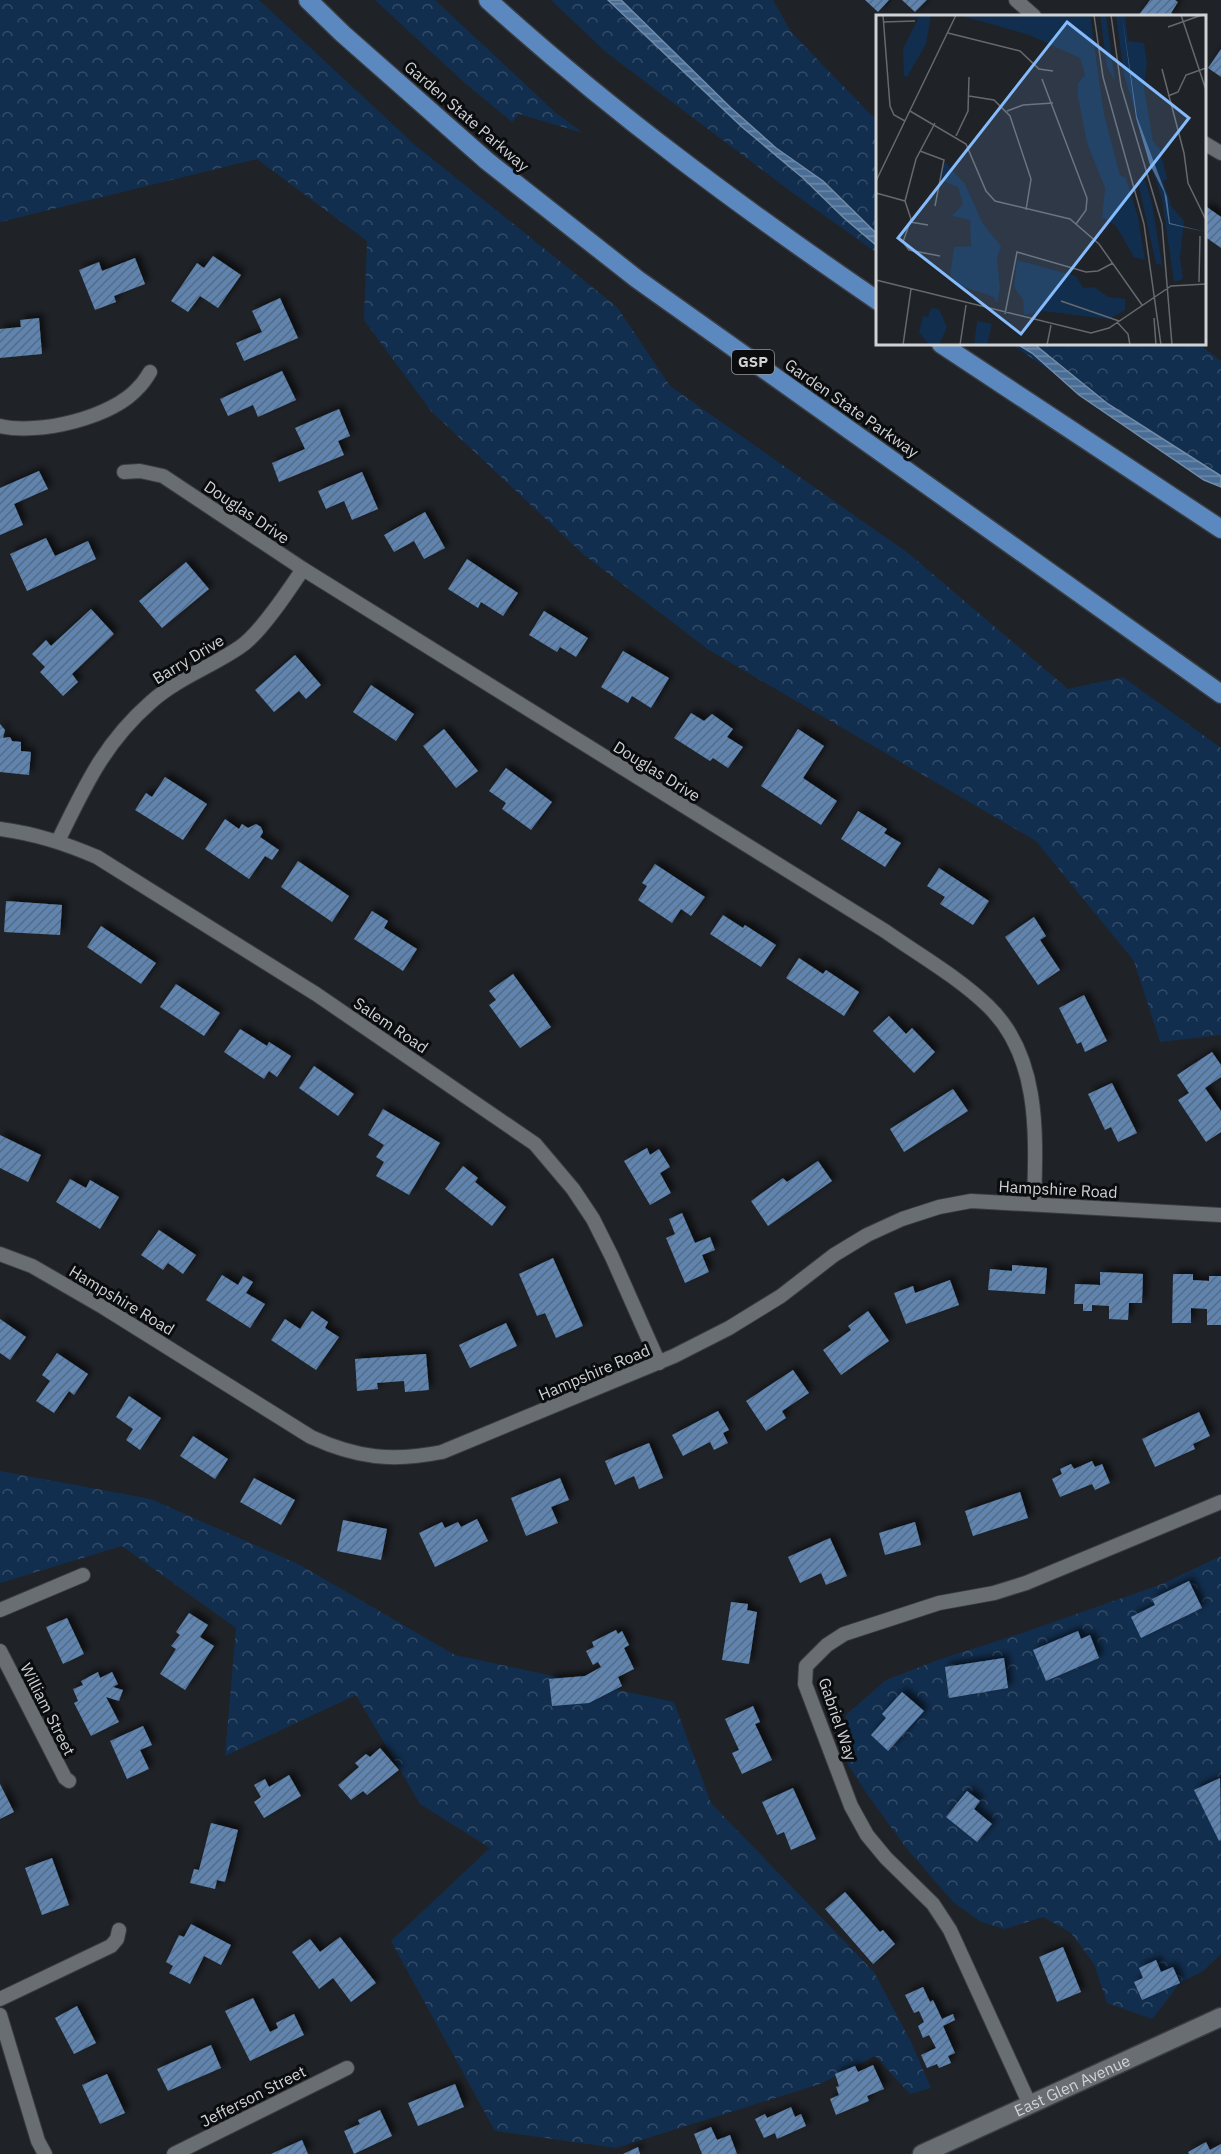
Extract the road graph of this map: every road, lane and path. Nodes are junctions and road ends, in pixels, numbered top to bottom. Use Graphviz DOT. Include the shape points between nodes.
graph roads {
  1 [pos="308,0"];
  2 [pos="488,0"];
  3 [pos="1016,0"];
  4 [pos="1033,15"];
  5 [pos="1206,144"];
  6 [pos="1221,153"];
  7 [pos="876,300"];
  8 [pos="943,345"];
  9 [pos="150,372"];
  10 [pos="0,426"];
  11 [pos="124,472"];
  12 [pos="1221,529"];
  13 [pos="303,569"];
  14 [pos="1221,694"];
  15 [pos="0,830"];
  16 [pos="58,841"];
  17 [pos="1034,1204"];
  18 [pos="1221,1215"];
  19 [pos="0,1254"];
  20 [pos="659,1363"];
  21 [pos="1221,1502"];
  22 [pos="82,1575"];
  23 [pos="0,1610"];
  24 [pos="0,1652"];
  25 [pos="69,1781"];
  26 [pos="120,1930"];
  27 [pos="0,1999"];
  28 [pos="0,2015"];
  29 [pos="1221,2017"];
  30 [pos="347,2068"];
  31 [pos="1030,2105"];
  32 [pos="45,2154"];
  33 [pos="174,2154"];
  34 [pos="922,2154"];
  1 -- 14 [label="highway, Garden State Parkway / GSP" via="487,161 637,279"];
  2 -- 7 [label="highway" via="690,168"];
  3 -- 4 [label="street"];
  5 -- 6 [label="street"];
  8 -- 12 [label="highway"];
  9 -- 10 [label="street" via="139,388 118,404 79,420 53,427"];
  11 -- 13 [label="street, Douglas Drive" via="163,476"];
  13 -- 16 [label="street, Barry Drive" via="243,646 183,678 128,723 89,777"];
  13 -- 17 [label="street, Douglas Drive" via="885,931 975,994 1006,1028 1027,1074 1033,1112"];
  15 -- 16 [label="street, Salem Road"];
  16 -- 20 [label="street, Salem Road" via="97,857 316,994 535,1144 593,1219"];
  17 -- 18 [label="street, Hampshire Road"];
  17 -- 20 [label="street, Hampshire Road" via="971,1201 902,1219 834,1255 781,1296 729,1328"];
  19 -- 20 [label="street, Hampshire Road" via="32,1266 103,1307 311,1437 362,1456 388,1459 442,1452"];
  21 -- 31 [label="street, Gabriel Way" via="1026,1583 939,1603 844,1634 806,1666 805,1684 851,1806 867,1835 933,1904 950,1930"];
  22 -- 23 [label="street"];
  24 -- 25 [label="street, William Street"];
  26 -- 27 [label="street" via="111,1946"];
  28 -- 32 [label="street"];
  29 -- 31 [label="street, East Glen Avenue"];
  30 -- 33 [label="street, Jefferson Street"];
  31 -- 34 [label="street, East Glen Avenue"];
}
